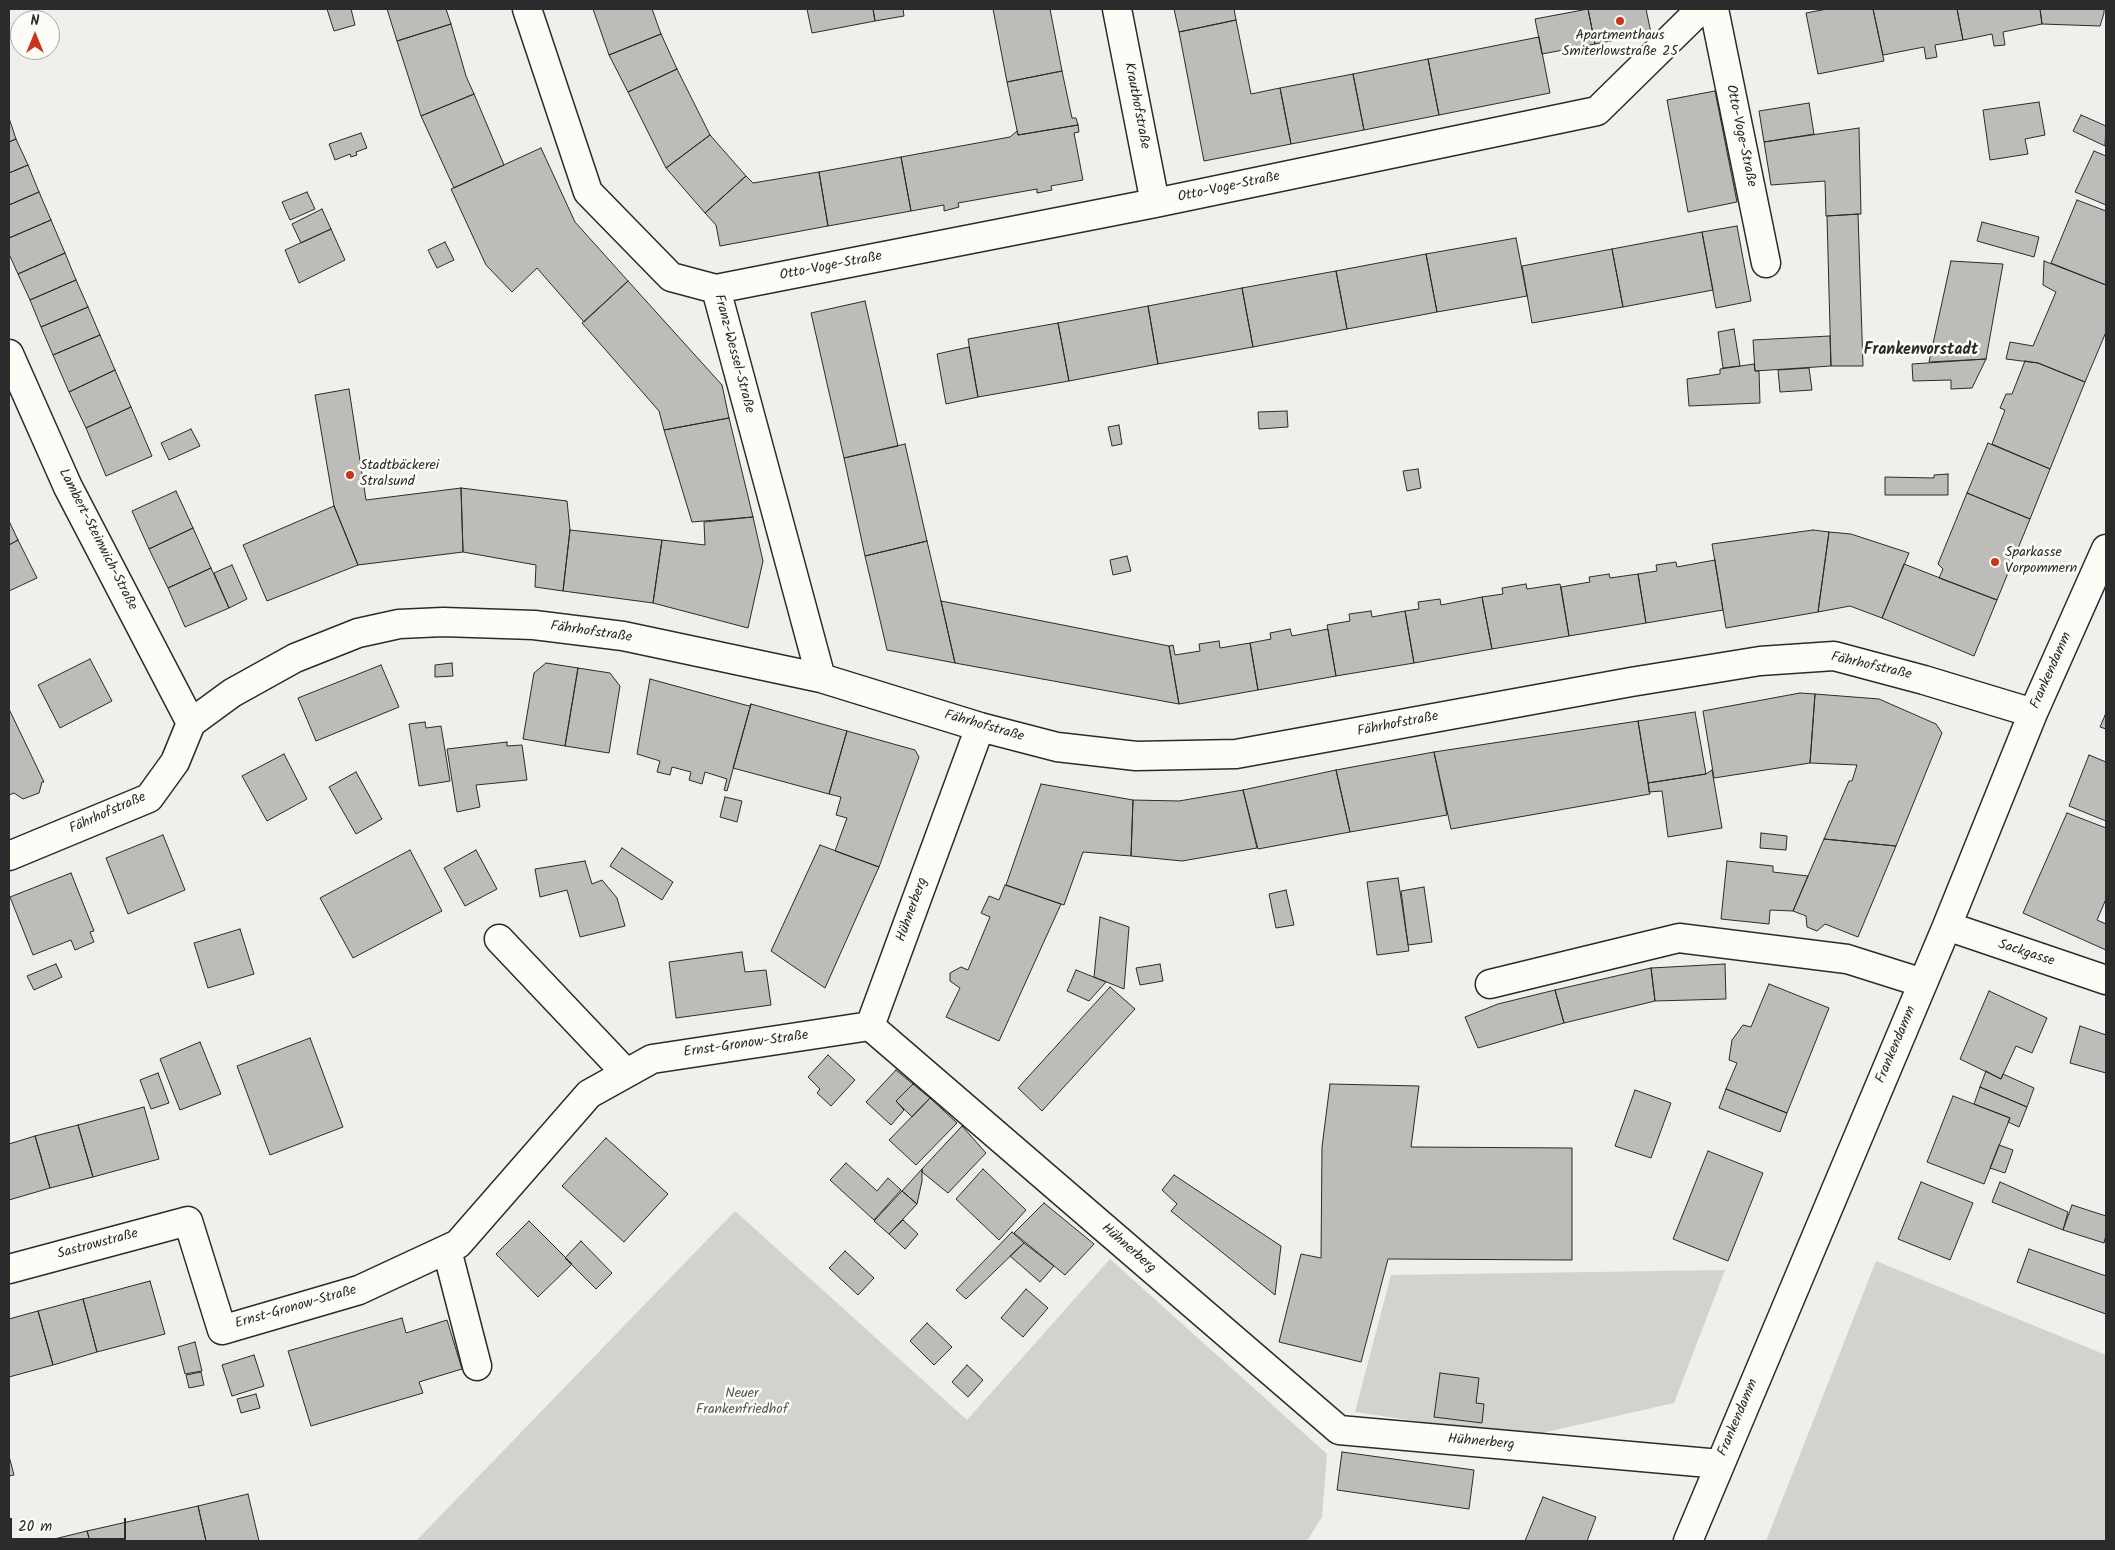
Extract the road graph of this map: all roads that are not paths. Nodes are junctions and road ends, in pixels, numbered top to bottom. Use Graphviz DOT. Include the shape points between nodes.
graph roads {
  1 [pos="527,9"];
  2 [pos="1116,9"];
  3 [pos="1701,9"];
  4 [pos="1714,9"];
  5 [pos="1155,204"];
  6 [pos="1766,263"];
  7 [pos="716,289"];
  8 [pos="9,354"];
  9 [pos="2106,549"];
  10 [pos="821,678"];
  11 [pos="2033,713"];
  12 [pos="191,723"];
  13 [pos="980,727"];
  14 [pos="9,856"];
  15 [pos="1947,926"];
  16 [pos="499,939"];
  17 [pos="2106,980"];
  18 [pos="1922,983"];
  19 [pos="1490,984"];
  20 [pos="870,1026"];
  21 [pos="626,1074"];
  22 [pos="188,1221"];
  23 [pos="447,1250"];
  24 [pos="9,1269"];
  25 [pos="477,1366"];
  26 [pos="1720,1464"];
  27 [pos="1688,1541"];
  1 -- 7 [label="street, Franz-Wessel-Straße" via="588,192 671,277"];
  2 -- 5 [label="street, Krauthofstraße"];
  3 -- 5 [label="street, Otto-Voge-Straße" via="1597,111"];
  4 -- 6 [label="street, Otto-Voge-Straße"];
  5 -- 7 [label="street, Otto-Voge-Straße"];
  7 -- 10 [label="street, Franz-Wessel-Straße"];
  8 -- 12 [label="street, Lambert-Steinwich-Straße" via="68,487"];
  9 -- 11 [label="street, Frankendamm"];
  10 -- 12 [label="street, Fährhofstraße" via="623,636 534,625 399,624 358,633 295,658 232,693"];
  10 -- 13 [label="street, Fährhofstraße"];
  11 -- 13 [label="street, Fährhofstraße" via="1834,656 1760,661 1631,682 1236,754 1136,756 1057,747"];
  11 -- 15 [label="street, Frankendamm"];
  12 -- 14 [label="street, Fährhofstraße" via="176,762 149,798"];
  13 -- 20 [label="street, Hühnerberg"];
  15 -- 17 [label="street, Sackgasse"];
  15 -- 18 [label="street, Frankendamm"];
  16 -- 21 [label="street"];
  18 -- 19 [label="street" via="1848,959 1679,938"];
  18 -- 26 [label="street, Frankendamm"];
  20 -- 21 [label="street, Ernst-Gronow-Straße" via="652,1058"];
  20 -- 26 [label="street, Hühnerberg" via="1339,1430"];
  21 -- 23 [label="street, Ernst-Gronow-Straße" via="589,1094 458,1244"];
  22 -- 23 [label="street, Ernst-Gronow-Straße" via="222,1330 359,1290"];
  22 -- 24 [label="street, Sastrowstraße"];
  23 -- 25 [label="street"];
  26 -- 27 [label="street, Frankendamm"];
}
